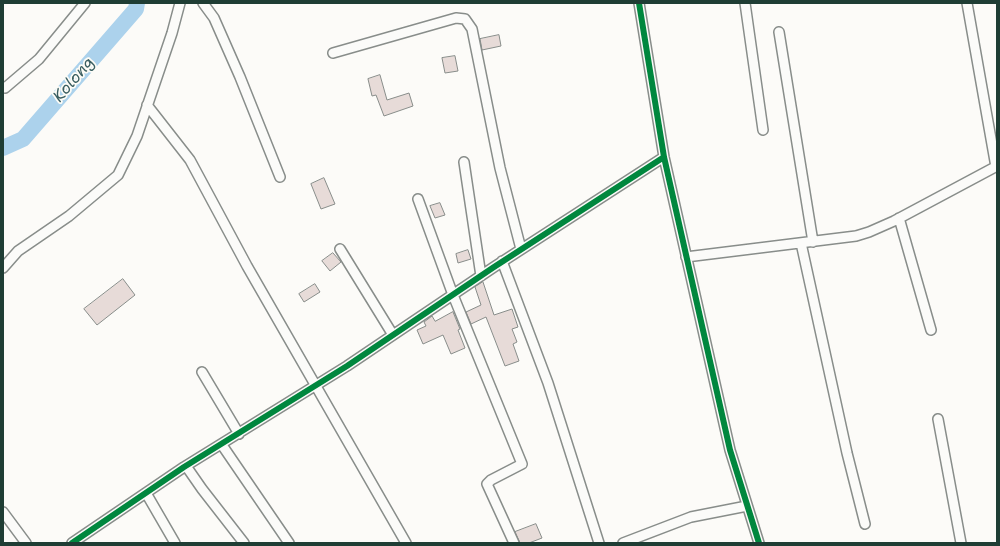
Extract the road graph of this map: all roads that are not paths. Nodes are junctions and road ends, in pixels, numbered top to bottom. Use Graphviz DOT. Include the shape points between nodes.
graph roads {
  1 [pos="85,3"];
  2 [pos="180,3"];
  3 [pos="203,3"];
  4 [pos="640,3"];
  5 [pos="745,3"];
  6 [pos="967,3"];
  7 [pos="779,32"];
  8 [pos="333,53"];
  9 [pos="3,87"];
  10 [pos="148,105"];
  11 [pos="763,130"];
  12 [pos="664,157"];
  13 [pos="464,162"];
  14 [pos="996,166"];
  15 [pos="280,177"];
  16 [pos="418,199"];
  17 [pos="899,218"];
  18 [pos="813,242"];
  19 [pos="801,243"];
  20 [pos="340,249"];
  21 [pos="521,249"];
  22 [pos="686,257"];
  23 [pos="502,261"];
  24 [pos="3,268"];
  25 [pos="481,276"];
  26 [pos="452,295"];
  27 [pos="930,330"];
  28 [pos="393,335"];
  29 [pos="202,372"];
  30 [pos="315,386"];
  31 [pos="938,419"];
  32 [pos="239,434"];
  33 [pos="222,445"];
  34 [pos="186,466"];
  35 [pos="146,493"];
  36 [pos="747,506"];
  37 [pos="3,512"];
  38 [pos="865,524"];
  39 [pos="26,543"];
  40 [pos="72,543"];
  41 [pos="175,543"];
  42 [pos="244,543"];
  43 [pos="289,543"];
  44 [pos="406,543"];
  45 [pos="514,543"];
  46 [pos="599,543"];
  47 [pos="623,543"];
  48 [pos="758,543"];
  49 [pos="961,543"];
  1 -- 9 [label="street" via="39,59 5,88"];
  2 -- 10 [label="street"];
  3 -- 15 [label="street" via="214,18"];
  4 -- 12 [label="street"];
  5 -- 11 [label="street"];
  6 -- 14 [label="street"];
  7 -- 18 [label="street"];
  8 -- 21 [label="street" via="456,18 465,19 472,29 500,168"];
  10 -- 24 [label="street" via="137,136 118,175 69,216 18,251"];
  10 -- 30 [label="street" via="190,160"];
  12 -- 21 [label="street"];
  12 -- 22 [label="street"];
  13 -- 25 [label="street"];
  14 -- 17 [label="street"];
  16 -- 26 [label="street"];
  17 -- 18 [label="street" via="856,236"];
  17 -- 27 [label="street"];
  18 -- 19 [label="street"];
  19 -- 22 [label="street"];
  19 -- 38 [label="street"];
  20 -- 28 [label="street"];
  21 -- 23 [label="street"];
  22 -- 36 [label="street" via="730,450"];
  23 -- 25 [label="street"];
  23 -- 46 [label="street" via="548,383"];
  25 -- 26 [label="street"];
  26 -- 28 [label="street"];
  26 -- 45 [label="street" via="522,464 487,484"];
  28 -- 30 [label="street"];
  29 -- 32 [label="street"];
  30 -- 32 [label="street"];
  30 -- 44 [label="street"];
  31 -- 49 [label="street"];
  32 -- 33 [label="street"];
  33 -- 34 [label="street"];
  33 -- 43 [label="street"];
  34 -- 35 [label="street"];
  34 -- 42 [label="street"];
  35 -- 40 [label="street"];
  35 -- 41 [label="street"];
  36 -- 47 [label="street" via="691,517"];
  36 -- 48 [label="street"];
  37 -- 39 [label="street"];
}
